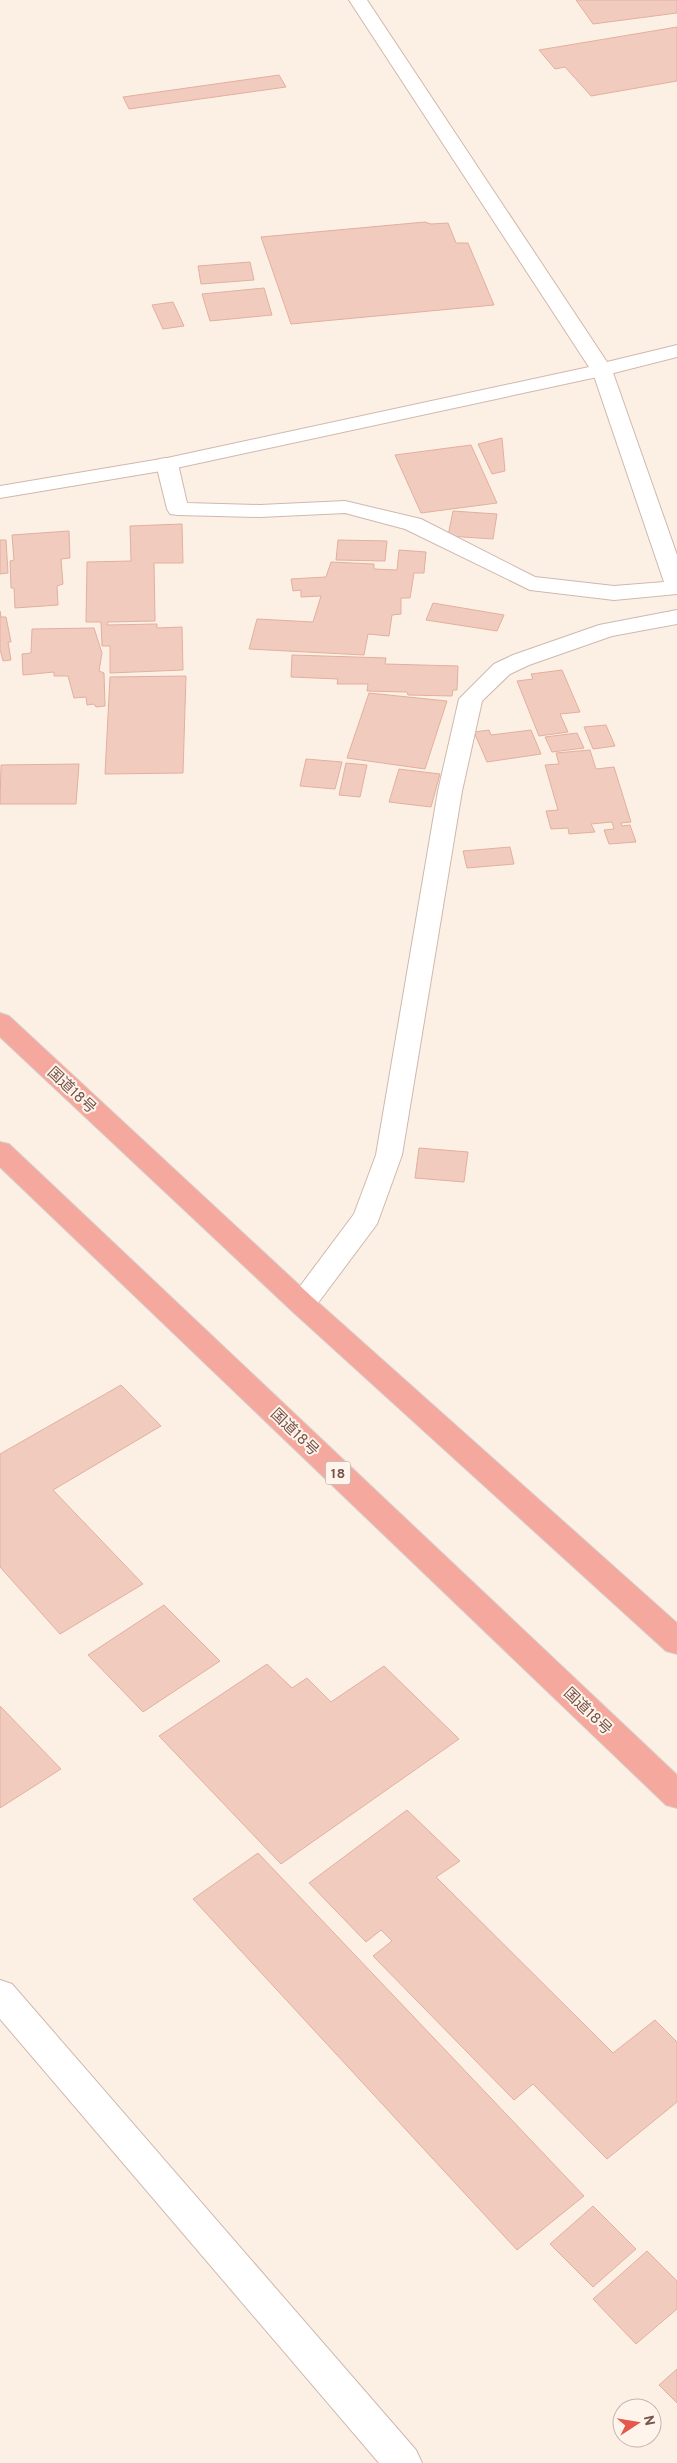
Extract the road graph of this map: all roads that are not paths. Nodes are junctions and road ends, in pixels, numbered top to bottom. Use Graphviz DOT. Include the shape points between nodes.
graph roads {
  1 [pos="358,0"];
  2 [pos="677,351"];
  3 [pos="602,370"];
  4 [pos="168,464"];
  5 [pos="0,492"];
  6 [pos="677,587"];
  7 [pos="677,618"];
  8 [pos="0,1022"];
  9 [pos="0,1151"];
  10 [pos="302,1304"];
  11 [pos="677,1642"];
  12 [pos="677,1795"];
  13 [pos="0,1995"];
  14 [pos="403,2463"];
  1 -- 3 [label="street"];
  2 -- 3 [label="street"];
  3 -- 4 [label="street"];
  3 -- 6 [label="street"];
  4 -- 5 [label="street"];
  4 -- 6 [label="street" via="178,509 260,511 345,507 413,524 530,583 614,593"];
  7 -- 10 [label="street" via="607,630 521,660 502,669 471,698 450,791 390,1155 367,1217"];
  8 -- 10 [label="highway, 国道18号"];
  9 -- 12 [label="highway, 国道18号 / 18"];
  10 -- 11 [label="highway, 国道18号"];
  13 -- 14 [label="street"];
}
